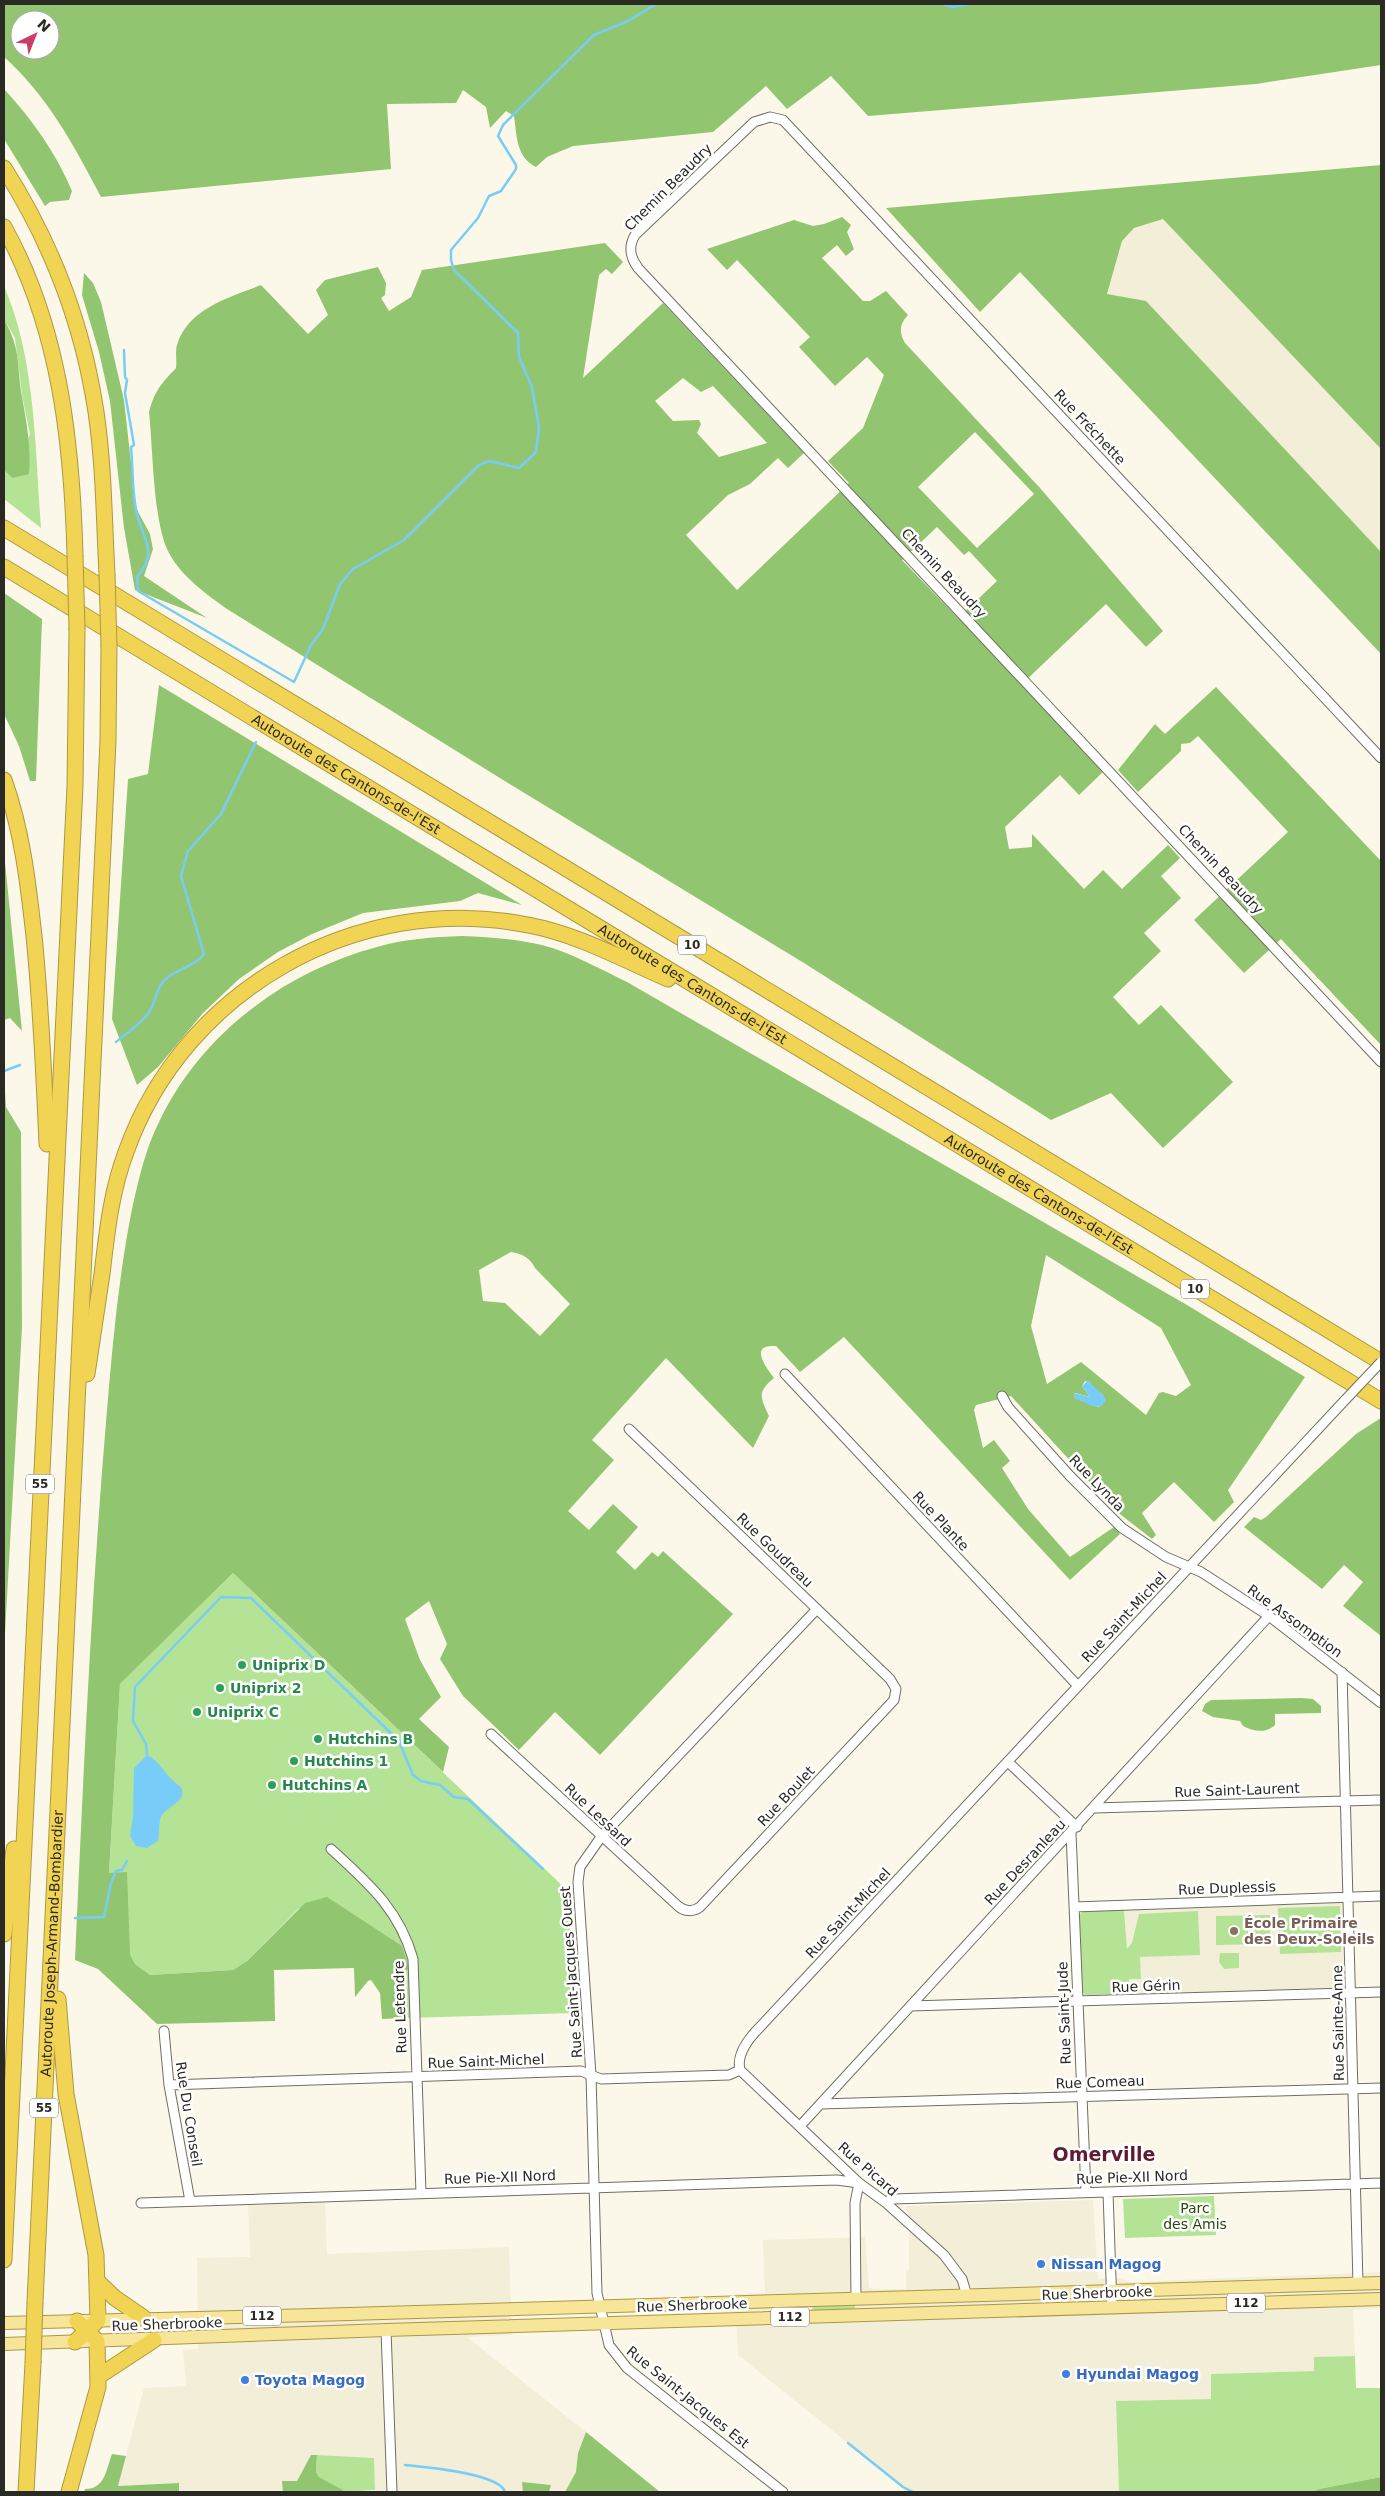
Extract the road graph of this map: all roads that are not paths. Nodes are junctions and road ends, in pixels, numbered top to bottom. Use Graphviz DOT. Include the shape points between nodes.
graph roads {
  1 [pos="776,117"];
  2 [pos="4,168"];
  3 [pos="4,227"];
  4 [pos="4,528"];
  5 [pos="4,567"];
  6 [pos="1381,758"];
  7 [pos="4,780"];
  8 [pos="716,999"];
  9 [pos="1381,1062"];
  10 [pos="51,1238"];
  11 [pos="1381,1362"];
  12 [pos="785,1374"];
  13 [pos="1002,1396"];
  14 [pos="1381,1401"];
  15 [pos="629,1430"];
  16 [pos="75,1455"];
  17 [pos="1189,1568"];
  18 [pos="817,1609"];
  19 [pos="1269,1616"];
  20 [pos="1342,1672"];
  21 [pos="1078,1686"];
  22 [pos="896,1692"];
  23 [pos="1381,1703"];
  24 [pos="29,1731"];
  25 [pos="491,1734"];
  26 [pos="1008,1762"];
  27 [pos="1381,1800"];
  28 [pos="1345,1801"];
  29 [pos="1094,1808"];
  30 [pos="1074,1830"];
  31 [pos="601,1837"];
  32 [pos="331,1849"];
  33 [pos="1349,1896"];
  34 [pos="1381,1896"];
  35 [pos="1074,1908"];
  36 [pos="689,1911"];
  37 [pos="53,1915"];
  38 [pos="4,1934"];
  39 [pos="1381,1992"];
  40 [pos="1350,1993"];
  41 [pos="1078,2001"];
  42 [pos="911,2006"];
  43 [pos="164,2032"];
  44 [pos="740,2070"];
  45 [pos="591,2075"];
  46 [pos="416,2077"];
  47 [pos="169,2085"];
  48 [pos="1353,2088"];
  49 [pos="1381,2088"];
  50 [pos="1082,2097"];
  51 [pos="820,2104"];
  52 [pos="800,2125"];
  53 [pos="859,2183"];
  54 [pos="1381,2183"];
  55 [pos="1356,2184"];
  56 [pos="594,2187"];
  57 [pos="1086,2192"];
  58 [pos="1108,2192"];
  59 [pos="421,2194"];
  60 [pos="190,2201"];
  61 [pos="885,2202"];
  62 [pos="141,2203"];
  63 [pos="4,2260"];
  64 [pos="99,2282"];
  65 [pos="1381,2283"];
  66 [pos="1358,2284"];
  67 [pos="1111,2292"];
  68 [pos="966,2296"];
  69 [pos="856,2299"];
  70 [pos="1381,2299"];
  71 [pos="600,2306"];
  72 [pos="1112,2307"];
  73 [pos="144,2318"];
  74 [pos="98,2320"];
  75 [pos="603,2322"];
  76 [pos="4,2323"];
  77 [pos="386,2330"];
  78 [pos="87,2331"];
  79 [pos="154,2340"];
  80 [pos="75,2342"];
  81 [pos="4,2344"];
  82 [pos="99,2376"];
  83 [pos="26,2492"];
  84 [pos="70,2492"];
  85 [pos="392,2492"];
  86 [pos="783,2492"];
  1 -- 6 [label="street, Rue Fréchette" via="790,125"];
  1 -- 9 [label="street, Chemin Beaudry" via="754,122 640,230 630,248 634,262"];
  2 -- 16 [label="highway, bridge" via="50,253 84,356 100,450 107,574 108,751"];
  3 -- 10 [label="highway, bridge" via="37,302 56,368 69,455 75,556 75,786"];
  4 -- 11 [label="highway, 10"];
  5 -- 8 [label="highway, Autoroute des Cantons-de-l'Est / 10"];
  7 -- 10 [label="highway" via="22,847 36,959"];
  8 -- 14 [label="highway, Autoroute des Cantons-de-l'Est / 10"];
  8 -- 16 [label="highway" via="560,932 520,923 471,918 412,921 366,930 313,949 256,981 213,1017 183,1050 150,1098 129,1143 110,1209"];
  10 -- 24 [label="highway, 55"];
  11 -- 17 [label="street, Rue Saint-Michel, bridge"];
  12 -- 21 [label="street, Rue Plante"];
  13 -- 17 [label="street, Rue Lynda" via="1021,1422 1110,1518 1142,1543"];
  15 -- 18 [label="street, Rue Goudreau"];
  16 -- 37 [label="highway, Autoroute Joseph-Armand-Bombardier / 55"];
  17 -- 19 [label="street, Rue Assomption" via="1205,1574"];
  17 -- 21 [label="street, Rue Saint-Michel"];
  18 -- 22 [label="street, Rue Goudreau" via="890,1679"];
  18 -- 31 [label="street, Rue Saint-Jacques Ouest"];
  19 -- 20 [label="street, Rue Assomption"];
  19 -- 29 [label="street, Rue Desranleau"];
  20 -- 23 [label="street, Rue Assomption"];
  20 -- 28 [label="street, Rue Sainte-Anne"];
  21 -- 26 [label="street, Rue Saint-Michel"];
  22 -- 36 [label="street, Rue Boulet" via="892,1703 700,1907"];
  24 -- 38 [label="highway"];
  24 -- 63 [label="highway, 55"];
  25 -- 31 [label="street, Rue Lessard"];
  26 -- 30 [label="street"];
  26 -- 44 [label="street, Rue Saint-Michel" via="754,2032 741,2056"];
  27 -- 28 [label="street, Rue Saint-Laurent"];
  28 -- 29 [label="street, Rue Saint-Laurent"];
  28 -- 33 [label="street, Rue Sainte-Anne"];
  29 -- 30 [label="street, Rue Desranleau"];
  30 -- 35 [label="street, Rue Saint-Jude"];
  30 -- 42 [label="street, Rue Desranleau"];
  31 -- 36 [label="street, Rue Lessard" via="682,1909"];
  31 -- 45 [label="street, Rue Saint-Jacques Ouest" via="580,1867 578,1882"];
  32 -- 46 [label="street, Rue Letendre" via="384,1900 400,1923 412,1953"];
  33 -- 34 [label="street, Rue Duplessis"];
  33 -- 35 [label="street, Rue Duplessis"];
  33 -- 40 [label="street, Rue Sainte-Anne"];
  35 -- 41 [label="street, Rue Saint-Jude"];
  37 -- 64 [label="highway" via="62,2065"];
  37 -- 83 [label="highway, Autoroute Joseph-Armand-Bombardier / 55, bridge"];
  39 -- 40 [label="street, Rue Gérin"];
  40 -- 41 [label="street, Rue Gérin"];
  40 -- 48 [label="street, Rue Sainte-Anne"];
  41 -- 42 [label="street, Rue Gérin"];
  41 -- 50 [label="street, Rue Saint-Jude"];
  42 -- 51 [label="street, Rue Desranleau"];
  43 -- 47 [label="street, Rue Du Conseil"];
  44 -- 45 [label="street, Rue Saint-Michel" via="720,2076 601,2080"];
  44 -- 52 [label="street, Rue Picard"];
  45 -- 46 [label="street, Rue Saint-Michel" via="581,2071"];
  45 -- 56 [label="street, Rue Saint-Jacques Ouest"];
  46 -- 47 [label="street, Rue Saint-Michel"];
  46 -- 59 [label="street, Rue Letendre"];
  47 -- 60 [label="street, Rue Du Conseil"];
  48 -- 49 [label="street, Rue Comeau"];
  48 -- 50 [label="street, Rue Comeau"];
  48 -- 55 [label="street, Rue Sainte-Anne"];
  50 -- 51 [label="street, Rue Comeau"];
  50 -- 57 [label="street, Rue Saint-Jude"];
  51 -- 52 [label="street, Rue Desranleau"];
  52 -- 53 [label="street, Rue Picard"];
  53 -- 56 [label="street, Rue Pie-XII Nord" via="827,2180"];
  53 -- 61 [label="street, Rue Picard"];
  53 -- 69 [label="street" via="855,2203"];
  54 -- 55 [label="street, Rue Pie-XII Nord"];
  55 -- 58 [label="street, Rue Pie-XII Nord"];
  55 -- 66 [label="street, Rue Sainte-Anne"];
  56 -- 59 [label="street, Rue Pie-XII Nord"];
  56 -- 71 [label="street, Rue Saint-Jacques Ouest"];
  57 -- 58 [label="street, Rue Pie-XII Nord"];
  57 -- 61 [label="street, Rue Pie-XII Nord" via="893,2199"];
  58 -- 67 [label="street"];
  59 -- 60 [label="street, Rue Pie-XII Nord"];
  60 -- 62 [label="street, Rue Pie-XII Nord"];
  61 -- 68 [label="street, Rue Picard" via="951,2261 964,2283"];
  64 -- 73 [label="highway"];
  64 -- 74 [label="highway"];
  65 -- 66 [label="main road, Rue Sherbrooke / 112"];
  66 -- 67 [label="main road, Rue Sherbrooke / 112"];
  67 -- 68 [label="main road, Rue Sherbrooke / 112"];
  67 -- 72 [label="street"];
  68 -- 69 [label="main road, Rue Sherbrooke / 112"];
  69 -- 71 [label="main road, Rue Sherbrooke / 112"];
  70 -- 72 [label="main road, Rue Sherbrooke / 112"];
  71 -- 73 [label="main road, Rue Sherbrooke / 112"];
  71 -- 75 [label="street, Rue Saint-Jacques Est"];
  72 -- 75 [label="main road, Rue Sherbrooke / 112"];
  73 -- 74 [label="main road, Rue Sherbrooke / 112"];
  74 -- 78 [label="highway"];
  75 -- 77 [label="main road, Rue Sherbrooke / 112"];
  75 -- 86 [label="street, Rue Saint-Jacques Est" via="610,2348 624,2365"];
  76 -- 78 [label="main road, Rue Sherbrooke / 112"];
  77 -- 79 [label="main road, Rue Sherbrooke / 112"];
  77 -- 85 [label="street"];
  78 -- 79 [label="main road, Rue Sherbrooke / 112"];
  78 -- 80 [label="highway"];
  78 -- 82 [label="highway"];
  79 -- 82 [label="highway"];
  80 -- 81 [label="main road"];
  82 -- 84 [label="highway"];
}
